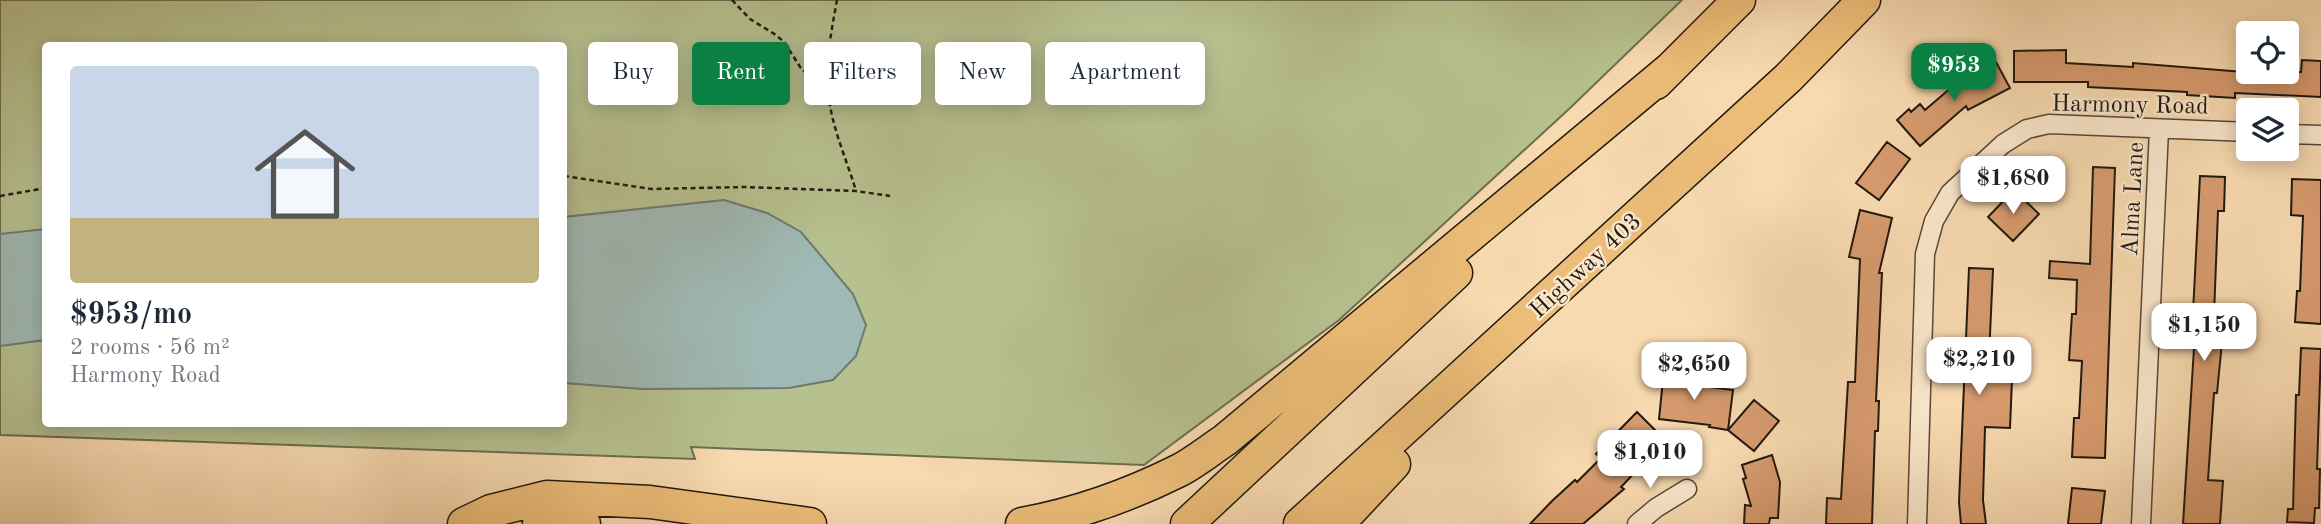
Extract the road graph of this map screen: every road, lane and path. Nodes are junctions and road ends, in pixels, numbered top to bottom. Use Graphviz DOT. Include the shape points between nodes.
graph roads {
  1 [pos="732,0"];
  2 [pos="837,0"];
  3 [pos="1740,0"];
  4 [pos="1864,0"];
  5 [pos="831,42"];
  6 [pos="1670,69"];
  7 [pos="804,71"];
  8 [pos="831,105"];
  9 [pos="2160,129"];
  10 [pos="2236,132"];
  11 [pos="2299,134"];
  12 [pos="2321,135"];
  13 [pos="567,176"];
  14 [pos="42,189"];
  15 [pos="856,191"];
  16 [pos="0,196"];
  17 [pos="890,196"];
  18 [pos="1529,316"];
  19 [pos="1687,489"];
  20 [pos="464,524"];
  21 [pos="539,524"];
  22 [pos="584,524"];
  23 [pos="810,524"];
  24 [pos="1022,524"];
  25 [pos="1187,524"];
  26 [pos="1300,524"];
  27 [pos="1338,524"];
  28 [pos="1637,524"];
  29 [pos="1917,524"];
  30 [pos="2141,524"];
  1 -- 7 [label="path" via="785,43"];
  2 -- 5 [label="path"];
  3 -- 6 [label="highway"];
  4 -- 18 [label="highway, Highway 403" via="1788,78"];
  6 -- 24 [label="highway" via="1225,440 1182,469 1121,496"];
  6 -- 25 [label="highway"];
  8 -- 15 [label="path"];
  9 -- 10 [label="street, Harmony Road"];
  9 -- 29 [label="street, Harmony Road" via="2049,124 2027,129 2003,144 1950,193 1934,221 1925,254"];
  9 -- 30 [label="street, Alma Lane"];
  11 -- 12 [label="street"];
  13 -- 15 [label="path" via="652,189"];
  14 -- 16 [label="path"];
  15 -- 17 [label="path"];
  18 -- 26 [label="highway, Highway 403"];
  18 -- 27 [label="highway"];
  19 -- 28 [label="street"];
  20 -- 23 [label="highway" via="491,511 547,497 650,502"];
  21 -- 22 [label="highway"];
}
